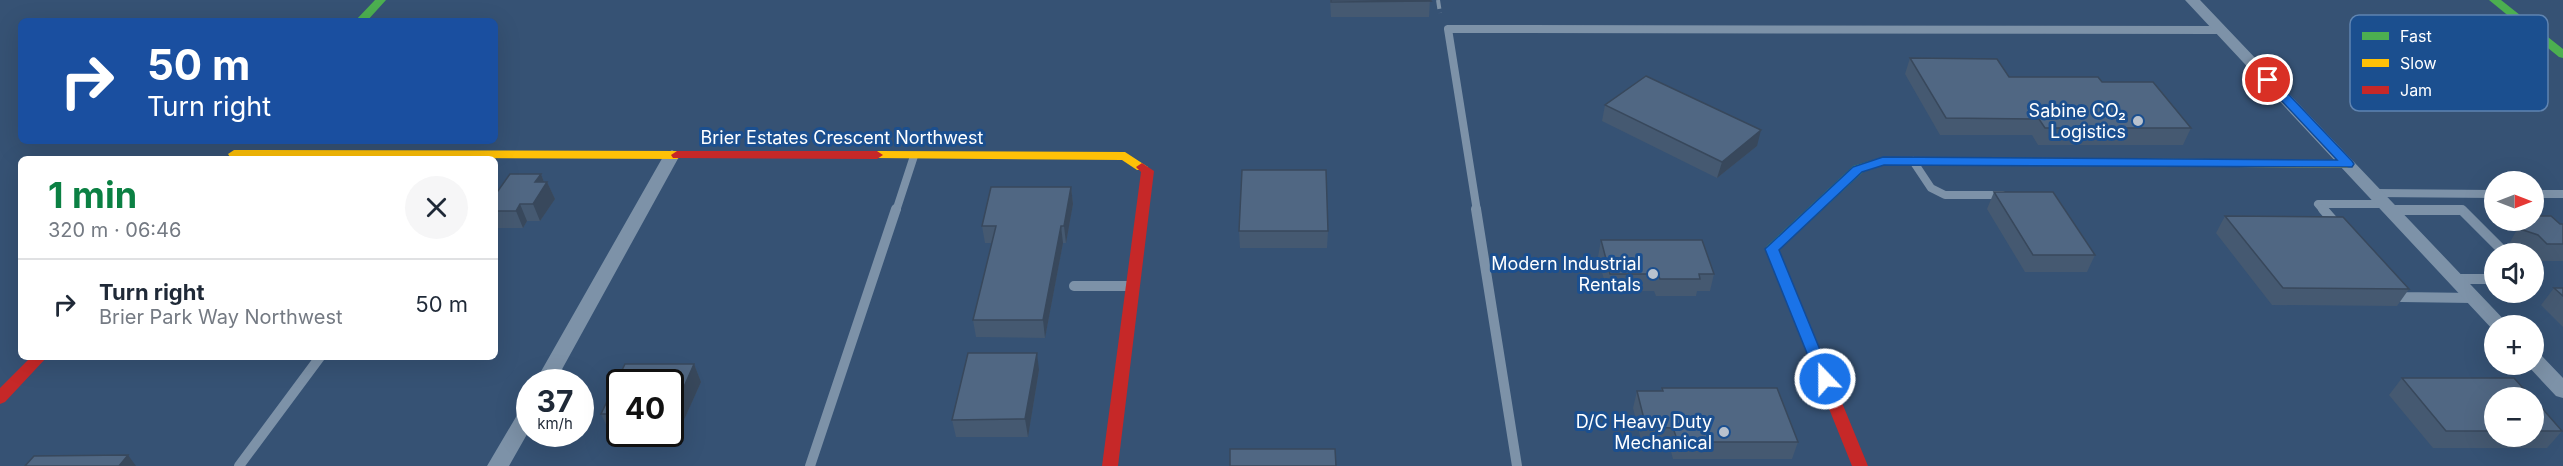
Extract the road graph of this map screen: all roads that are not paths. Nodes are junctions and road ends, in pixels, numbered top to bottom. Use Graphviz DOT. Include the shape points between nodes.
graph roads {
  1 [pos="381,0"];
  2 [pos="2192,0"];
  3 [pos="2494,0"];
  4 [pos="2513,15"];
  5 [pos="364,18"];
  6 [pos="2220,30"];
  7 [pos="2548,43"];
  8 [pos="2563,55"];
  9 [pos="243,144"];
  10 [pos="672,155"];
  11 [pos="232,156"];
  12 [pos="914,156"];
  13 [pos="498,157"];
  14 [pos="1913,161"];
  15 [pos="2348,164"];
  16 [pos="2544,194"];
  17 [pos="2563,194"];
  18 [pos="2002,195"];
  19 [pos="2484,195"];
  20 [pos="2384,202"];
  21 [pos="2341,229"];
  22 [pos="2495,243"];
  23 [pos="2457,279"];
  24 [pos="2484,279"];
  25 [pos="2386,280"];
  26 [pos="1074,286"];
  27 [pos="1133,286"];
  28 [pos="2475,298"];
  29 [pos="2491,315"];
  30 [pos="37,360"];
  31 [pos="318,360"];
  32 [pos="552,369"];
  33 [pos="2544,369"];
  34 [pos="2559,383"];
  35 [pos="0,398"];
  36 [pos="516,434"];
  37 [pos="239,466"];
  38 [pos="498,466"];
  39 [pos="810,466"];
  40 [pos="1110,466"];
  41 [pos="1517,466"];
  42 [pos="1860,466"];
  1 -- 5 [label="street"];
  2 -- 6 [label="street"];
  3 -- 4 [label="street"];
  6 -- 15 [label="street"];
  6 -- 41 [label="lane" via="1448,29"];
  7 -- 8 [label="street"];
  9 -- 11 [label="street"];
  10 -- 12 [label="street, Brier Estates Crescent Northwest"];
  10 -- 13 [label="street, Brier Estates Crescent Northwest"];
  10 -- 32 [label="street"];
  12 -- 27 [label="street, Brier Estates Crescent Northwest" via="1125,156 1148,171"];
  12 -- 39 [label="lane"];
  14 -- 15 [label="street"];
  14 -- 18 [label="lane" via="1931,188 1946,195"];
  14 -- 42 [label="street" via="1883,161 1858,169 1772,249"];
  15 -- 20 [label="street"];
  16 -- 17 [label="lane"];
  19 -- 20 [label="lane"];
  20 -- 21 [label="lane" via="2318,204"];
  20 -- 22 [label="lane" via="2462,210"];
  20 -- 23 [label="street"];
  23 -- 24 [label="lane"];
  23 -- 28 [label="street"];
  25 -- 28 [label="lane" via="2401,297"];
  26 -- 27 [label="lane"];
  27 -- 40 [label="street, Brier Estates Crescent Northwest"];
  28 -- 29 [label="street"];
  30 -- 35 [label="street"];
  31 -- 37 [label="lane"];
  33 -- 34 [label="street"];
  36 -- 38 [label="street"];
}
